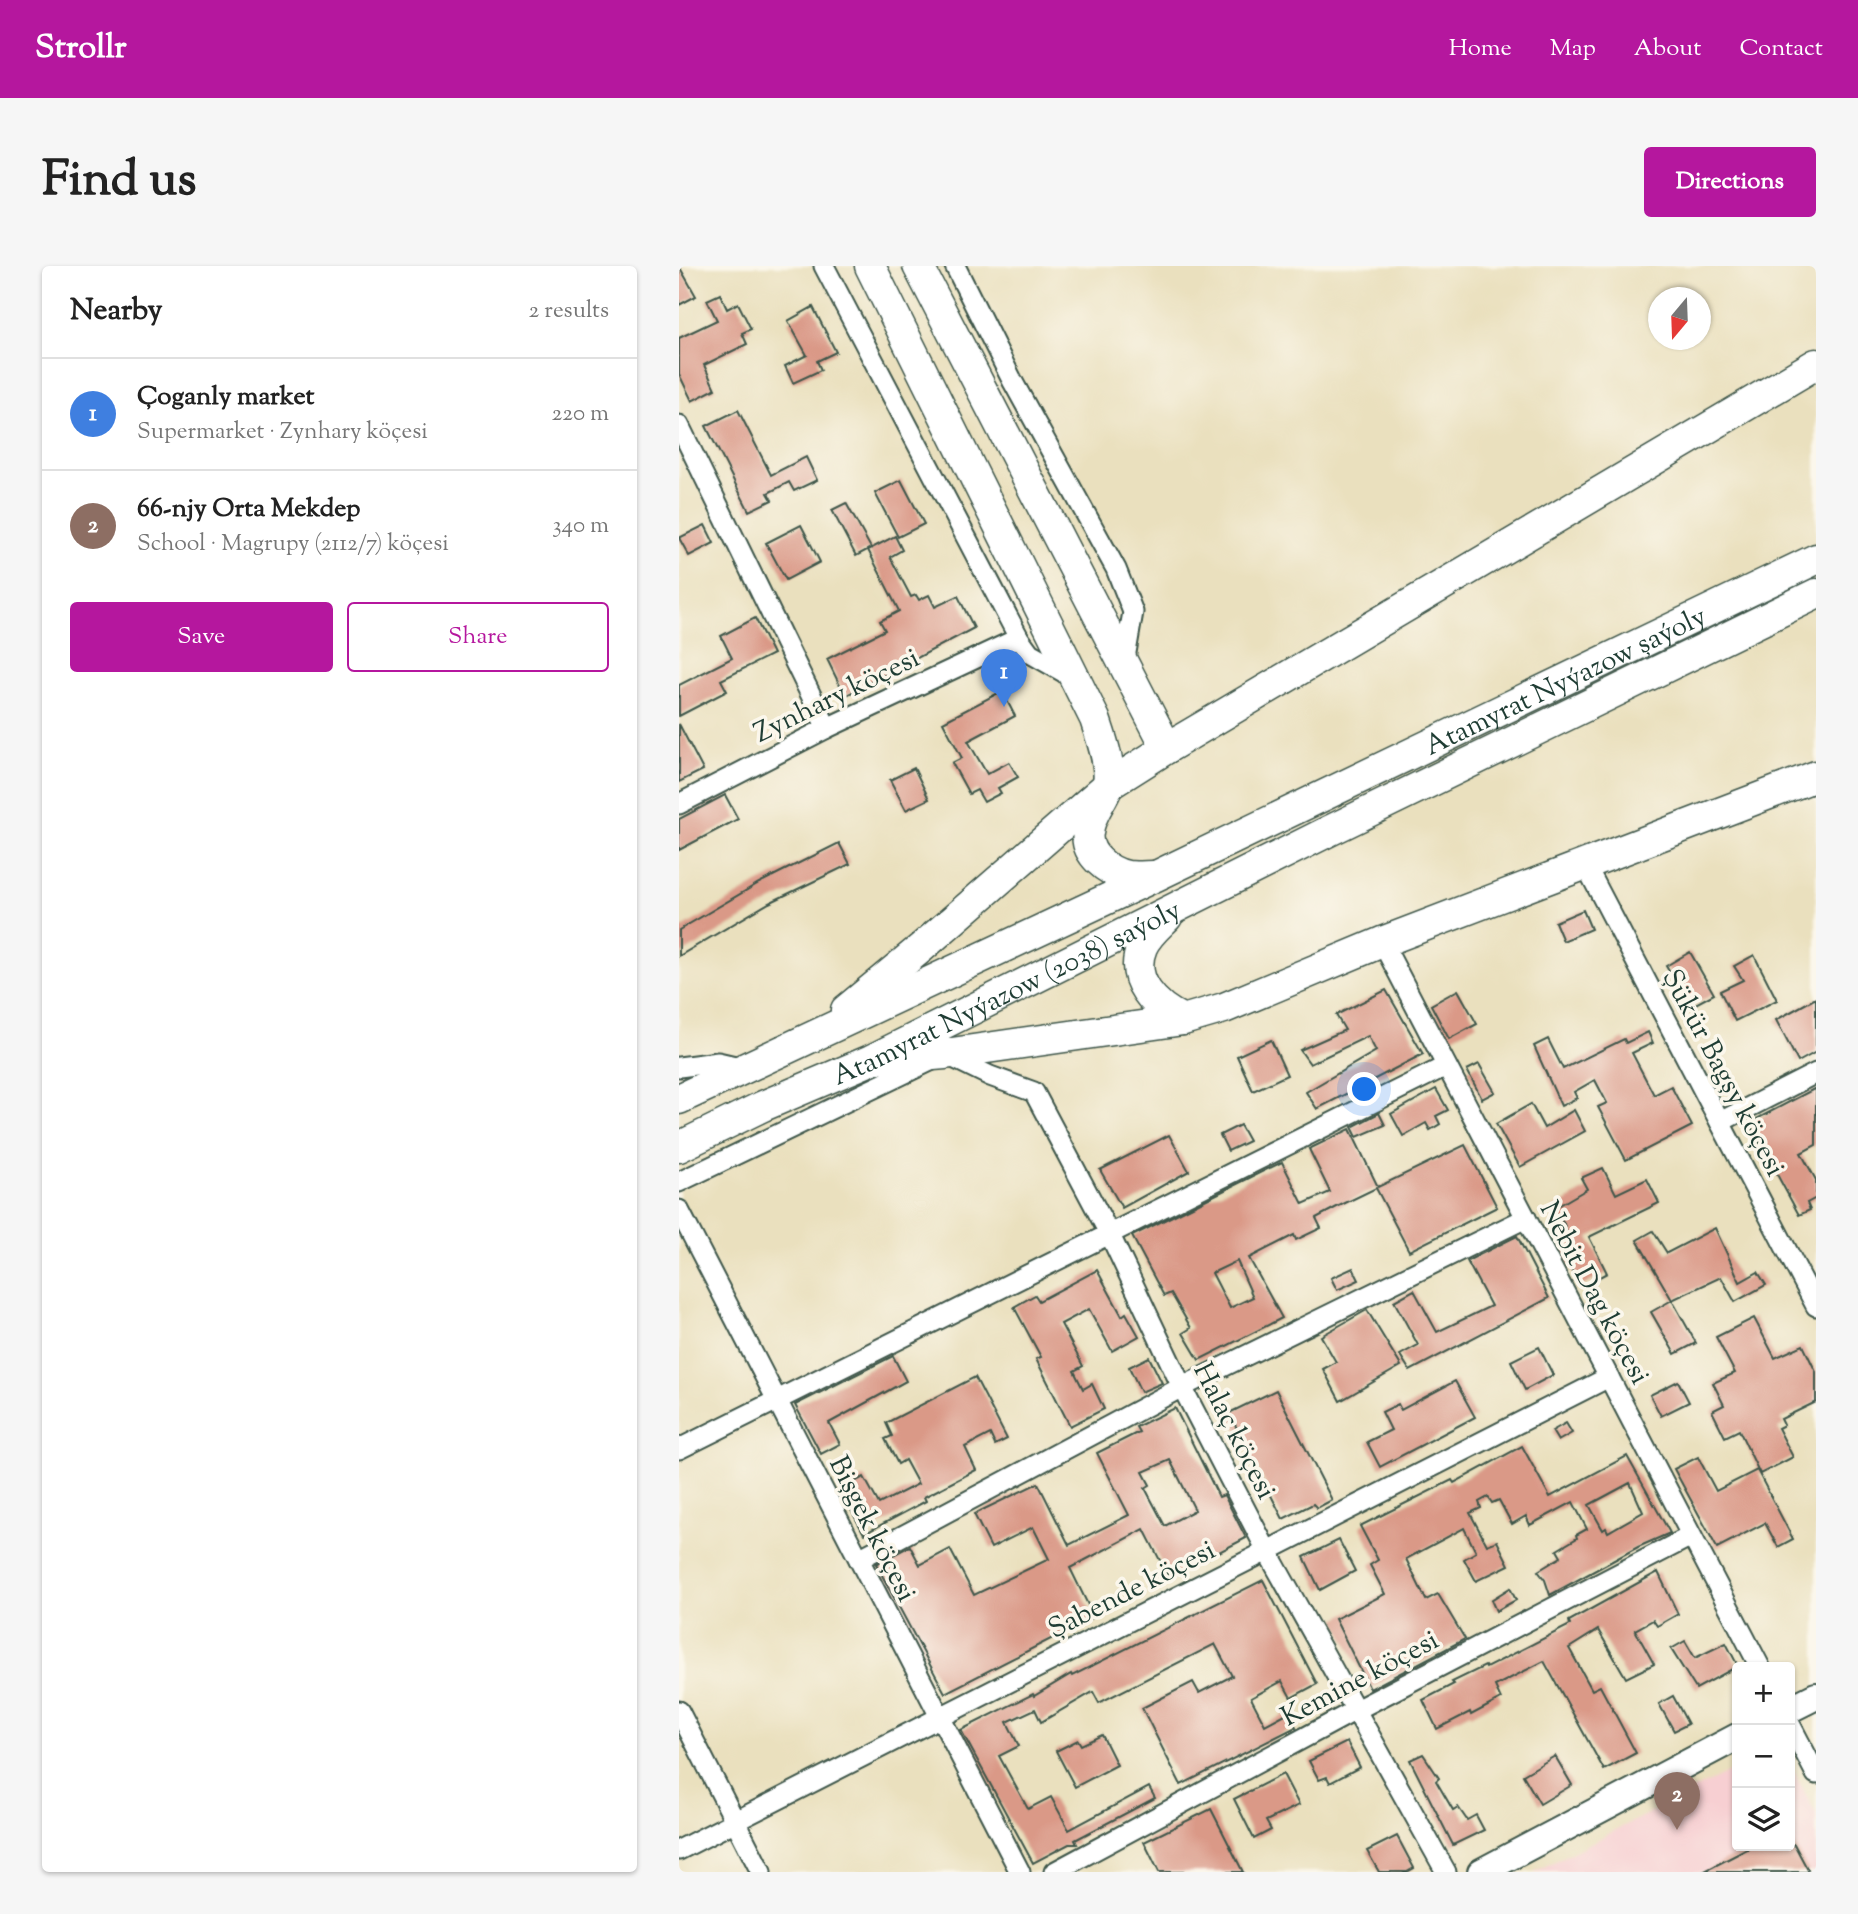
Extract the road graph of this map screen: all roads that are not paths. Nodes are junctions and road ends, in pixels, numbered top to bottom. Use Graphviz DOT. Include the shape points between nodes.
graph roads {
  1 [pos="824,266"];
  2 [pos="870,266"];
  3 [pos="918,266"];
  4 [pos="955,266"];
  5 [pos="1816,364"];
  6 [pos="679,425"];
  7 [pos="1816,559"];
  8 [pos="1816,594"];
  9 [pos="1019,638"];
  10 [pos="1124,665"];
  11 [pos="1075,679"];
  12 [pos="827,728"];
  13 [pos="1167,747"];
  14 [pos="1816,776"];
  15 [pos="1107,786"];
  16 [pos="1313,801"];
  17 [pos="679,804"];
  18 [pos="1329,831"];
  19 [pos="1585,864"];
  20 [pos="1157,876"];
  21 [pos="1176,907"];
  22 [pos="1382,942"];
  23 [pos="1183,1020"];
  24 [pos="814,1037"];
  25 [pos="945,1054"];
  26 [pos="871,1060"];
  27 [pos="1446,1066"];
  28 [pos="679,1067"];
  29 [pos="744,1068"];
  30 [pos="1816,1073"];
  31 [pos="679,1100"];
  32 [pos="1720,1122"];
  33 [pos="688,1142"];
  34 [pos="679,1181"];
  35 [pos="679,1209"];
  36 [pos="1526,1218"];
  37 [pos="1109,1234"];
  38 [pos="1808,1273"];
  39 [pos="1816,1306"];
  40 [pos="1609,1377"];
  41 [pos="1182,1387"];
  42 [pos="777,1400"];
  43 [pos="679,1449"];
  44 [pos="1691,1536"];
  45 [pos="1267,1551"];
  46 [pos="859,1559"];
  47 [pos="1757,1662"];
  48 [pos="1816,1696"];
  49 [pos="1795,1706"];
  50 [pos="1356,1710"];
  51 [pos="679,1711"];
  52 [pos="940,1717"];
  53 [pos="1791,1725"];
  54 [pos="1732,1740"];
  55 [pos="1816,1774"];
  56 [pos="734,1822"];
  57 [pos="679,1850"];
  58 [pos="761,1872"];
  59 [pos="1020,1872"];
  60 [pos="1054,1872"];
  61 [pos="1446,1872"];
  62 [pos="1481,1872"];
  1 -- 9 [label="street"];
  2 -- 11 [label="main road"];
  3 -- 10 [label="main road"];
  4 -- 10 [label="street" via="1116,569 1133,612"];
  5 -- 13 [label="main road"];
  6 -- 12 [label="street"];
  7 -- 16 [label="main road, Atamyrat Nyýazow şaýoly"];
  8 -- 18 [label="main road, Atamyrat Nyýazow şaýoly"];
  9 -- 11 [label="street" via="1030,653"];
  9 -- 12 [label="street, Zynhary köçesi"];
  10 -- 13 [label="main road"];
  11 -- 15 [label="main road" via="1106,751"];
  12 -- 17 [label="street, Zynhary köçesi"];
  13 -- 15 [label="main road"];
  14 -- 19 [label="main road"];
  15 -- 20 [label="main road" via="1087,835 1092,854 1109,869 1128,876"];
  15 -- 24 [label="main road"];
  16 -- 20 [label="main road, Atamyrat Nyýazow (2038) şaýoly"];
  18 -- 21 [label="main road, Atamyrat Nyýazow (2038) şaýoly"];
  19 -- 22 [label="main road"];
  19 -- 32 [label="street, Şükür Bagşy köçesi"];
  20 -- 24 [label="main road, Atamyrat Nyýazow (2038) şaýoly"];
  21 -- 23 [label="main road" via="1147,937 1139,962 1140,978 1150,997"];
  21 -- 26 [label="main road, Atamyrat Nyýazow (2038) şaýoly"];
  22 -- 23 [label="main road" via="1224,1008"];
  22 -- 27 [label="street, Nebit Dag köçesi"];
  23 -- 25 [label="main road"];
  24 -- 29 [label="main road, Atamyrat Nyýazow (2038) şaýoly"];
  25 -- 26 [label="main road"];
  25 -- 34 [label="street"];
  25 -- 37 [label="street, Halaç köçesi" via="1034,1092"];
  26 -- 33 [label="main road, Atamyrat Nyýazow (2038) şaýoly"];
  27 -- 36 [label="street, Nebit Dag köçesi"];
  27 -- 37 [label="street"];
  28 -- 29 [label="street" via="718,1062"];
  29 -- 31 [label="main road, Atamyrat Nyýazow (2038) şaýoly"];
  30 -- 32 [label="street"];
  32 -- 38 [label="street, Şükür Bagşy köçesi"];
  33 -- 34 [label="street"];
  35 -- 42 [label="street, Bişgek köçesi"];
  36 -- 40 [label="street, Nebit Dag köçesi"];
  36 -- 41 [label="street"];
  37 -- 41 [label="street, Halaç köçesi"];
  37 -- 42 [label="street"];
  38 -- 39 [label="street, Şükür Bagşy köçesi"];
  40 -- 44 [label="street, Nebit Dag köçesi"];
  40 -- 45 [label="street, Şabende köçesi"];
  41 -- 45 [label="street, Halaç köçesi"];
  41 -- 46 [label="street"];
  42 -- 43 [label="street"];
  42 -- 46 [label="street, Bişgek köçesi"];
  44 -- 47 [label="street, Nebit Dag köçesi"];
  44 -- 50 [label="street, Kemine köçesi"];
  45 -- 50 [label="street, Halaç köçesi"];
  45 -- 52 [label="street, Şabende köçesi"];
  46 -- 52 [label="street, Bişgek köçesi"];
  48 -- 49 [label="street"];
  50 -- 60 [label="street, Kemine köçesi"];
  50 -- 61 [label="street, Halaç köçesi"];
  51 -- 56 [label="street"];
  52 -- 56 [label="street, Şabende köçesi"];
  52 -- 59 [label="street, Bişgek köçesi"];
  53 -- 55 [label="street"];
  54 -- 62 [label="street"];
  56 -- 57 [label="street, Şabende köçesi"];
  56 -- 58 [label="street"];
}
